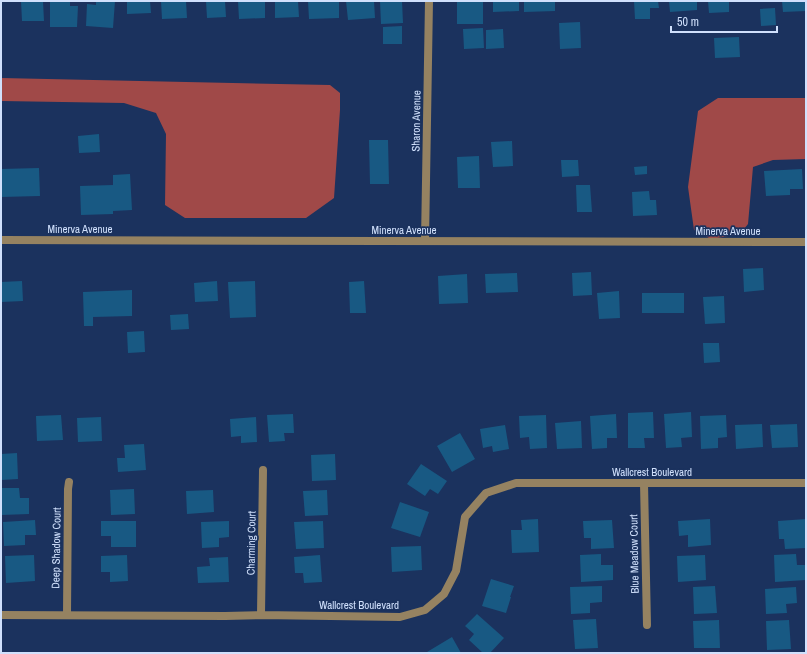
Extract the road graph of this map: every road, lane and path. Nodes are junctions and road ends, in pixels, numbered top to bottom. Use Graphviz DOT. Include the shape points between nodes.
graph roads {
  1 [pos="429,1"];
  2 [pos="1,240"];
  3 [pos="425,241"];
  4 [pos="806,242"];
  5 [pos="263,470"];
  6 [pos="70,482"];
  7 [pos="644,483"];
  8 [pos="806,483"];
  9 [pos="1,615"];
  10 [pos="66,615"];
  11 [pos="261,616"];
  12 [pos="647,625"];
  1 -- 3 [label="street, Sharon Avenue"];
  2 -- 3 [label="street, Minerva Avenue"];
  3 -- 4 [label="street, Minerva Avenue"];
  5 -- 11 [label="street, Charming Court"];
  6 -- 10 [label="street, Deep Shadow Court"];
  7 -- 8 [label="street, Wallcrest Boulevard"];
  7 -- 11 [label="street, Wallcrest Boulevard" via="516,483 486,493 465,517 456,571 444,594 425,610 400,617"];
  7 -- 12 [label="street, Blue Meadow Court"];
  9 -- 10 [label="street, Wallcrest Boulevard"];
  10 -- 11 [label="street, Wallcrest Boulevard"];
}
